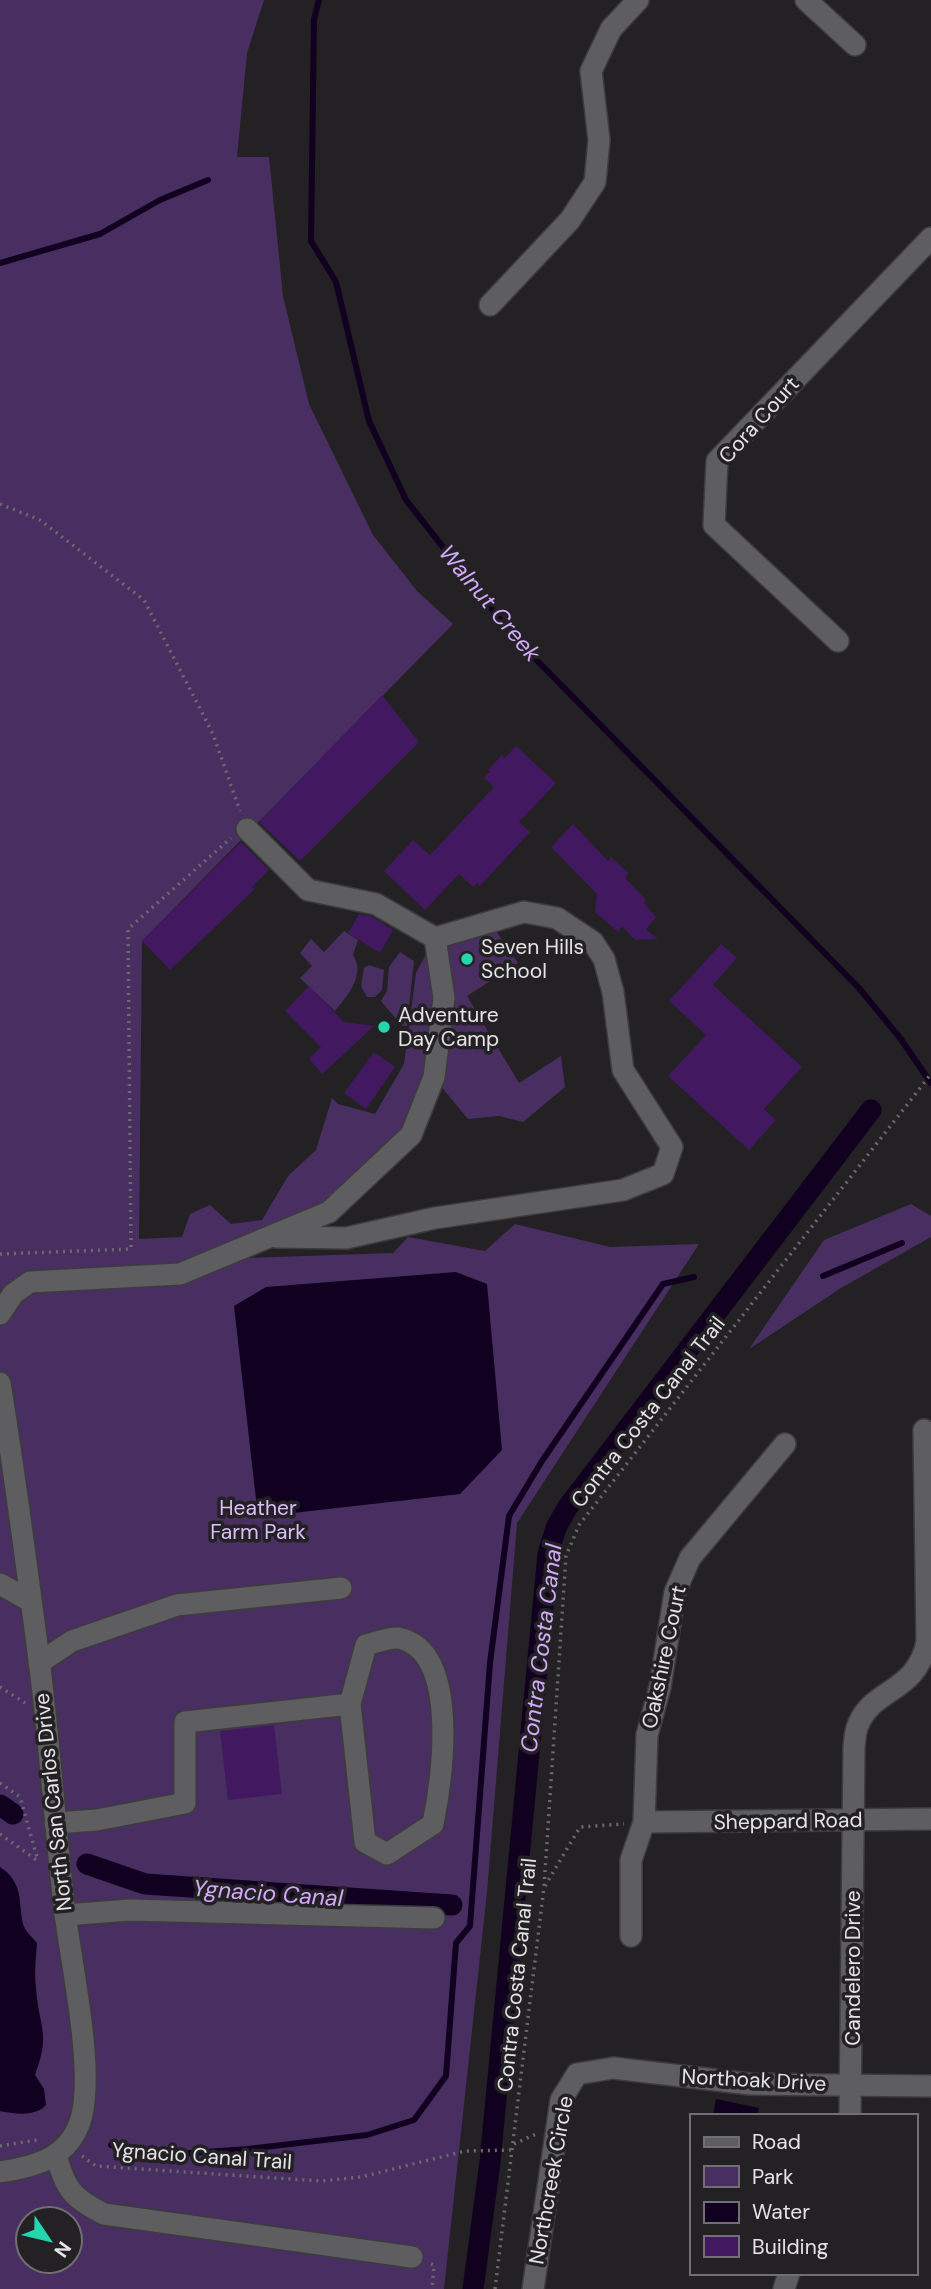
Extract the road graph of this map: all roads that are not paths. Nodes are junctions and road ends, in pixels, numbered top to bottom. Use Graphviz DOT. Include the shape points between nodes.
graph roads {
  1 [pos="638,0"];
  2 [pos="806,0"];
  3 [pos="855,45"];
  4 [pos="931,238"];
  5 [pos="490,305"];
  6 [pos="838,641"];
  7 [pos="246,827"];
  8 [pos="435,938"];
  9 [pos="267,1237"];
  10 [pos="0,1314"];
  11 [pos="0,1383"];
  12 [pos="924,1430"];
  13 [pos="785,1444"];
  14 [pos="0,1584"];
  15 [pos="341,1588"];
  16 [pos="30,1601"];
  17 [pos="39,1663"];
  18 [pos="350,1704"];
  19 [pos="931,1819"];
  20 [pos="854,1820"];
  21 [pos="644,1822"];
  22 [pos="55,1823"];
  23 [pos="65,1915"];
  24 [pos="434,1918"];
  25 [pos="631,1936"];
  26 [pos="577,2074"];
  27 [pos="852,2085"];
  28 [pos="931,2086"];
  29 [pos="850,2114"];
  30 [pos="61,2149"];
  31 [pos="0,2172"];
  32 [pos="412,2257"];
  33 [pos="533,2289"];
  1 -- 5 [label="street" via="611,29 591,71 599,140 594,183 570,220"];
  2 -- 3 [label="street"];
  4 -- 6 [label="street, Cora Court" via="717,461 714,525"];
  7 -- 8 [label="street" via="308,890 376,904"];
  8 -- 9 [label="street" via="444,998 434,1077 411,1135 329,1212"];
  8 -- 9 [label="street" via="524,912 556,918 593,942 604,960 613,992 623,1070 672,1146 663,1174 623,1190 435,1217 346,1238"];
  9 -- 10 [label="street" via="180,1274 30,1282 13,1294"];
  11 -- 16 [label="street, North San Carlos Drive"];
  12 -- 20 [label="street, Candelero Drive" via="927,1642 917,1670 878,1701 857,1726"];
  13 -- 21 [label="street, Oakshire Court" via="690,1558 675,1592 660,1687 647,1735"];
  14 -- 16 [label="street"];
  15 -- 17 [label="street" via="177,1605 72,1641"];
  16 -- 17 [label="street, North San Carlos Drive"];
  17 -- 22 [label="street, North San Carlos Drive"];
  18 -- 18 [label="street" via="365,1842 387,1854 433,1824 441,1786 442,1715 433,1666 421,1649 396,1637 366,1645"];
  18 -- 22 [label="street" via="185,1722 185,1803"];
  19 -- 20 [label="street, Sheppard Road"];
  20 -- 21 [label="street, Sheppard Road"];
  20 -- 27 [label="street, Candelero Drive"];
  21 -- 25 [label="street, Oakshire Court" via="631,1860"];
  22 -- 23 [label="street, North San Carlos Drive"];
  23 -- 24 [label="street" via="130,1910"];
  23 -- 30 [label="street, North San Carlos Drive" via="81,2026 86,2103 78,2129"];
  26 -- 27 [label="street, Northoak Drive" via="613,2068 751,2084"];
  26 -- 33 [label="street, Northcreek Circle" via="561,2100"];
  27 -- 28 [label="street, Northoak Drive"];
  27 -- 29 [label="street, Candelero Drive"];
  30 -- 31 [label="street" via="45,2163"];
  30 -- 32 [label="street" via="62,2177 76,2200 104,2214"];
}
